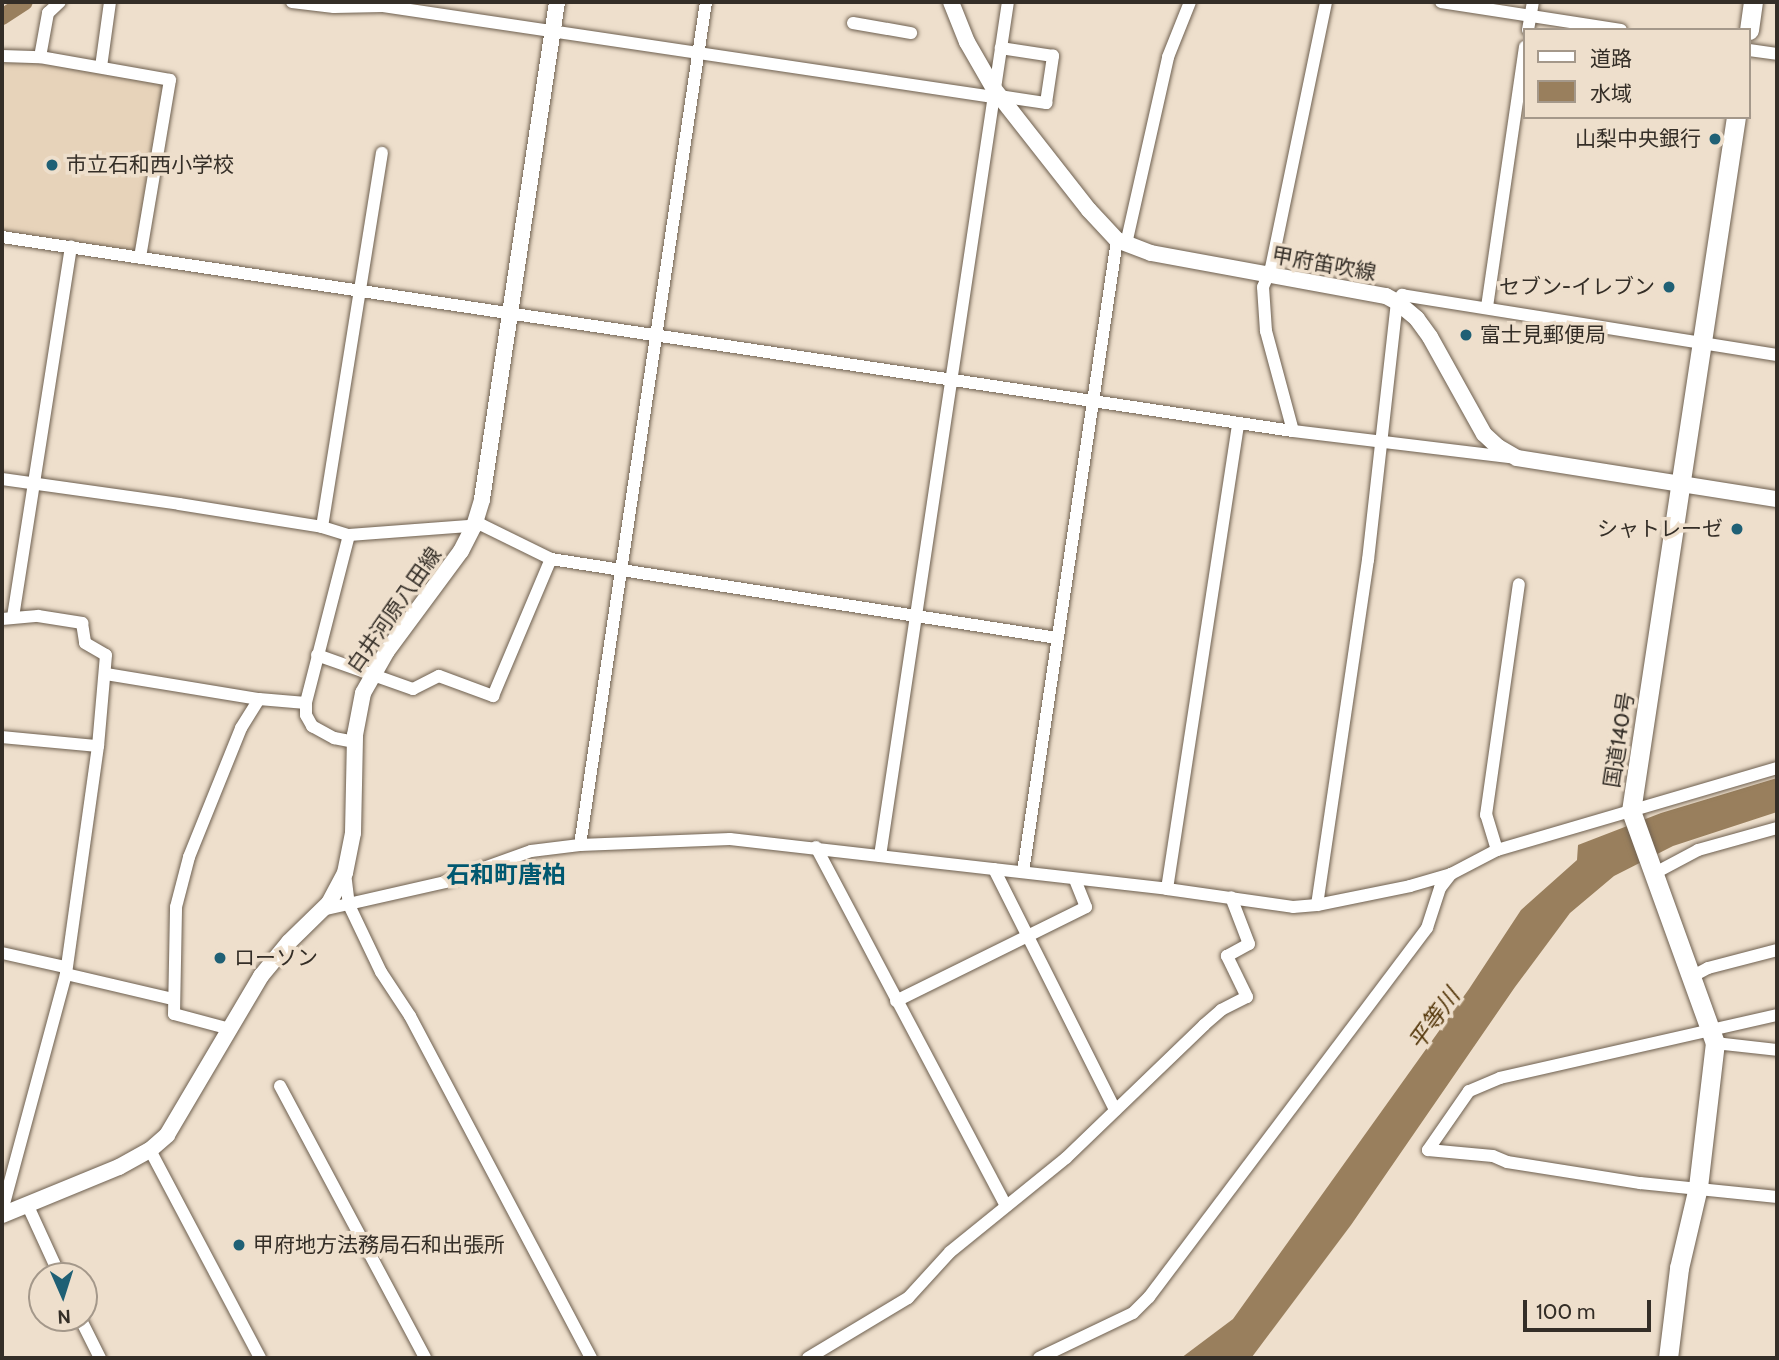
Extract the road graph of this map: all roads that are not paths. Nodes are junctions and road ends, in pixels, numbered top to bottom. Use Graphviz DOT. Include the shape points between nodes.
graph roads {
  1 [pos="60,2"];
  2 [pos="110,2"];
  3 [pos="292,2"];
  4 [pos="557,2"];
  5 [pos="706,2"];
  6 [pos="951,2"];
  7 [pos="1008,2"];
  8 [pos="1190,2"];
  9 [pos="1325,2"];
  10 [pos="1441,2"];
  11 [pos="1533,2"];
  12 [pos="1753,2"];
  13 [pos="1530,16"];
  14 [pos="853,23"];
  15 [pos="1528,28"];
  16 [pos="1608,28"];
  17 [pos="1749,28"];
  18 [pos="553,30"];
  19 [pos="911,33"];
  20 [pos="1001,48"];
  21 [pos="1751,50"];
  22 [pos="699,54"];
  23 [pos="1524,54"];
  24 [pos="1777,54"];
  25 [pos="2,56"];
  26 [pos="40,57"];
  27 [pos="101,67"];
  28 [pos="995,94"];
  29 [pos="1736,119"];
  30 [pos="382,153"];
  31 [pos="2,237"];
  32 [pos="1122,242"];
  33 [pos="71,247"];
  34 [pos="140,257"];
  35 [pos="1266,275"];
  36 [pos="359,291"];
  37 [pos="1397,302"];
  38 [pos="1487,306"];
  39 [pos="510,314"];
  40 [pos="657,336"];
  41 [pos="1701,344"];
  42 [pos="1777,355"];
  43 [pos="951,379"];
  44 [pos="1093,399"];
  45 [pos="1238,423"];
  46 [pos="1293,431"];
  47 [pos="1380,440"];
  48 [pos="1517,458"];
  49 [pos="2,479"];
  50 [pos="36,484"];
  51 [pos="1680,484"];
  52 [pos="1777,499"];
  53 [pos="474,526"];
  54 [pos="323,527"];
  55 [pos="349,536"];
  56 [pos="551,559"];
  57 [pos="623,571"];
  58 [pos="1519,584"];
  59 [pos="915,615"];
  60 [pos="8,618"];
  61 [pos="1057,638"];
  62 [pos="317,655"];
  63 [pos="106,674"];
  64 [pos="372,674"];
  65 [pos="259,699"];
  66 [pos="306,703"];
  67 [pos="2,737"];
  68 [pos="355,742"];
  69 [pos="98,746"];
  70 [pos="1777,768"];
  71 [pos="1632,813"];
  72 [pos="1777,828"];
  73 [pos="580,845"];
  74 [pos="816,848"];
  75 [pos="1497,850"];
  76 [pos="880,856"];
  77 [pos="993,869"];
  78 [pos="1655,871"];
  79 [pos="1023,872"];
  80 [pos="345,873"];
  81 [pos="1451,874"];
  82 [pos="1075,880"];
  83 [pos="1167,888"];
  84 [pos="1231,897"];
  85 [pos="349,905"];
  86 [pos="1317,905"];
  87 [pos="322,910"];
  88 [pos="1026,935"];
  89 [pos="1777,950"];
  90 [pos="2,953"];
  91 [pos="66,971"];
  92 [pos="1693,976"];
  93 [pos="173,999"];
  94 [pos="896,1001"];
  95 [pos="1777,1015"];
  96 [pos="230,1029"];
  97 [pos="1714,1037"];
  98 [pos="1777,1050"];
  99 [pos="280,1086"];
  100 [pos="1115,1110"];
  101 [pos="150,1150"];
  102 [pos="1698,1187"];
  103 [pos="1777,1197"];
  104 [pos="27,1204"];
  105 [pos="1006,1206"];
  106 [pos="2,1213"];
  107 [pos="54,1262"];
  108 [pos="87,1332"];
  109 [pos="100,1358"];
  110 [pos="260,1358"];
  111 [pos="425,1358"];
  112 [pos="591,1358"];
  113 [pos="808,1358"];
  114 [pos="1039,1358"];
  115 [pos="1668,1358"];
  1 -- 26 [label="street" via="48,13"];
  2 -- 27 [label="street"];
  3 -- 18 [label="street" via="383,6"];
  4 -- 18 [label="main road, 白井河原八田線"];
  5 -- 22 [label="street"];
  6 -- 28 [label="main road, 甲府笛吹線"];
  7 -- 20 [label="street"];
  8 -- 32 [label="street" via="1168,57"];
  9 -- 35 [label="street"];
  10 -- 13 [label="street"];
  11 -- 13 [label="street"];
  12 -- 17 [label="highway"];
  13 -- 15 [label="street"];
  13 -- 16 [label="street"];
  14 -- 19 [label="street"];
  18 -- 22 [label="street"];
  18 -- 39 [label="main road, 白井河原八田線"];
  20 -- 28 [label="street"];
  20 -- 28 [label="street" via="1054,56 1046,103"];
  21 -- 24 [label="street"];
  22 -- 28 [label="street"];
  22 -- 40 [label="street"];
  23 -- 38 [label="street"];
  25 -- 26 [label="street"];
  26 -- 27 [label="street"];
  27 -- 34 [label="street" via="170,80"];
  28 -- 32 [label="main road, 甲府笛吹線" via="1089,210"];
  28 -- 43 [label="street"];
  29 -- 41 [label="highway, 国道140号"];
  30 -- 36 [label="street"];
  31 -- 33 [label="street"];
  32 -- 35 [label="main road, 甲府笛吹線" via="1151,253"];
  32 -- 44 [label="street"];
  33 -- 34 [label="street"];
  33 -- 50 [label="street"];
  34 -- 36 [label="street"];
  35 -- 37 [label="main road, 甲府笛吹線"];
  35 -- 46 [label="street" via="1266,331"];
  36 -- 39 [label="street"];
  36 -- 54 [label="street"];
  37 -- 38 [label="street" via="1402,295"];
  37 -- 47 [label="street"];
  37 -- 48 [label="main road, 甲府笛吹線" via="1418,319 1430,337 1484,434"];
  38 -- 41 [label="street"];
  39 -- 40 [label="street"];
  39 -- 53 [label="main road, 白井河原八田線"];
  40 -- 43 [label="street"];
  40 -- 57 [label="street"];
  41 -- 42 [label="street"];
  41 -- 51 [label="highway, 国道140号"];
  43 -- 44 [label="street"];
  43 -- 59 [label="street"];
  44 -- 45 [label="street"];
  44 -- 61 [label="street"];
  45 -- 46 [label="street"];
  45 -- 83 [label="street"];
  46 -- 47 [label="street"];
  47 -- 48 [label="street"];
  47 -- 86 [label="street" via="1368,560"];
  48 -- 51 [label="main road, 甲府笛吹線"];
  49 -- 50 [label="street"];
  50 -- 54 [label="street"];
  50 -- 60 [label="street"];
  51 -- 52 [label="main road, 甲府笛吹線"];
  51 -- 71 [label="highway, 国道140号"];
  53 -- 55 [label="street"];
  53 -- 56 [label="street" via="482,525"];
  53 -- 64 [label="main road, 白井河原八田線" via="447,572"];
  54 -- 55 [label="street"];
  55 -- 62 [label="street"];
  56 -- 57 [label="street"];
  56 -- 64 [label="street" via="493,696 439,676 413,689"];
  57 -- 59 [label="street"];
  57 -- 73 [label="street"];
  58 -- 75 [label="street" via="1486,815"];
  59 -- 61 [label="street"];
  59 -- 76 [label="street"];
  60 -- 63 [label="street" via="38,616 82,623 85,643 106,654"];
  61 -- 79 [label="street"];
  62 -- 64 [label="street"];
  62 -- 66 [label="street"];
  63 -- 65 [label="street"];
  63 -- 69 [label="street"];
  64 -- 68 [label="main road, 白井河原八田線" via="360,702"];
  65 -- 66 [label="street"];
  65 -- 93 [label="street" via="241,728 189,857 177,907"];
  66 -- 68 [label="street" via="312,726 334,738"];
  67 -- 69 [label="street"];
  68 -- 80 [label="main road, 白井河原八田線" via="354,833"];
  69 -- 91 [label="street"];
  70 -- 71 [label="street"];
  71 -- 75 [label="street"];
  71 -- 78 [label="highway, 国道140号"];
  72 -- 78 [label="street" via="1699,850"];
  73 -- 74 [label="street" via="730,839"];
  73 -- 85 [label="street" via="531,851 445,882"];
  74 -- 76 [label="street"];
  74 -- 94 [label="street"];
  75 -- 81 [label="street"];
  76 -- 77 [label="street"];
  77 -- 79 [label="street"];
  77 -- 88 [label="street"];
  78 -- 92 [label="highway, 国道140号"];
  79 -- 82 [label="street"];
  80 -- 85 [label="street"];
  80 -- 87 [label="main road, 白井河原八田線"];
  81 -- 86 [label="street"];
  81 -- 114 [label="street" via="1440,888 1427,928 1149,1297 1133,1313"];
  82 -- 83 [label="street"];
  82 -- 88 [label="street" via="1086,907"];
  83 -- 84 [label="street"];
  84 -- 86 [label="street" via="1293,907"];
  84 -- 100 [label="street" via="1249,944 1227,956 1247,997 1221,1010"];
  85 -- 87 [label="street"];
  85 -- 112 [label="street"];
  87 -- 96 [label="main road, 白井河原八田線" via="271,962"];
  88 -- 94 [label="street"];
  88 -- 100 [label="street"];
  89 -- 92 [label="street"];
  90 -- 91 [label="street"];
  91 -- 93 [label="street"];
  91 -- 106 [label="street"];
  92 -- 97 [label="highway, 国道140号"];
  93 -- 96 [label="street" via="174,1014"];
  94 -- 105 [label="street"];
  95 -- 97 [label="street"];
  96 -- 101 [label="main road, 白井河原八田線" via="178,1121"];
  97 -- 98 [label="street"];
  97 -- 102 [label="highway, 国道140号"];
  97 -- 102 [label="street" via="1612,1050 1500,1078 1469,1091 1428,1150 1493,1156 1507,1163 1640,1183"];
  99 -- 111 [label="street"];
  100 -- 105 [label="street" via="1066,1158"];
  101 -- 104 [label="main road, 白井河原八田線"];
  101 -- 110 [label="street"];
  102 -- 103 [label="street"];
  102 -- 115 [label="highway, 国道140号" via="1679,1268"];
  104 -- 106 [label="main road, 白井河原八田線"];
  104 -- 107 [label="street"];
  105 -- 113 [label="street" via="950,1252 900,1304"];
  108 -- 109 [label="street"];
}
